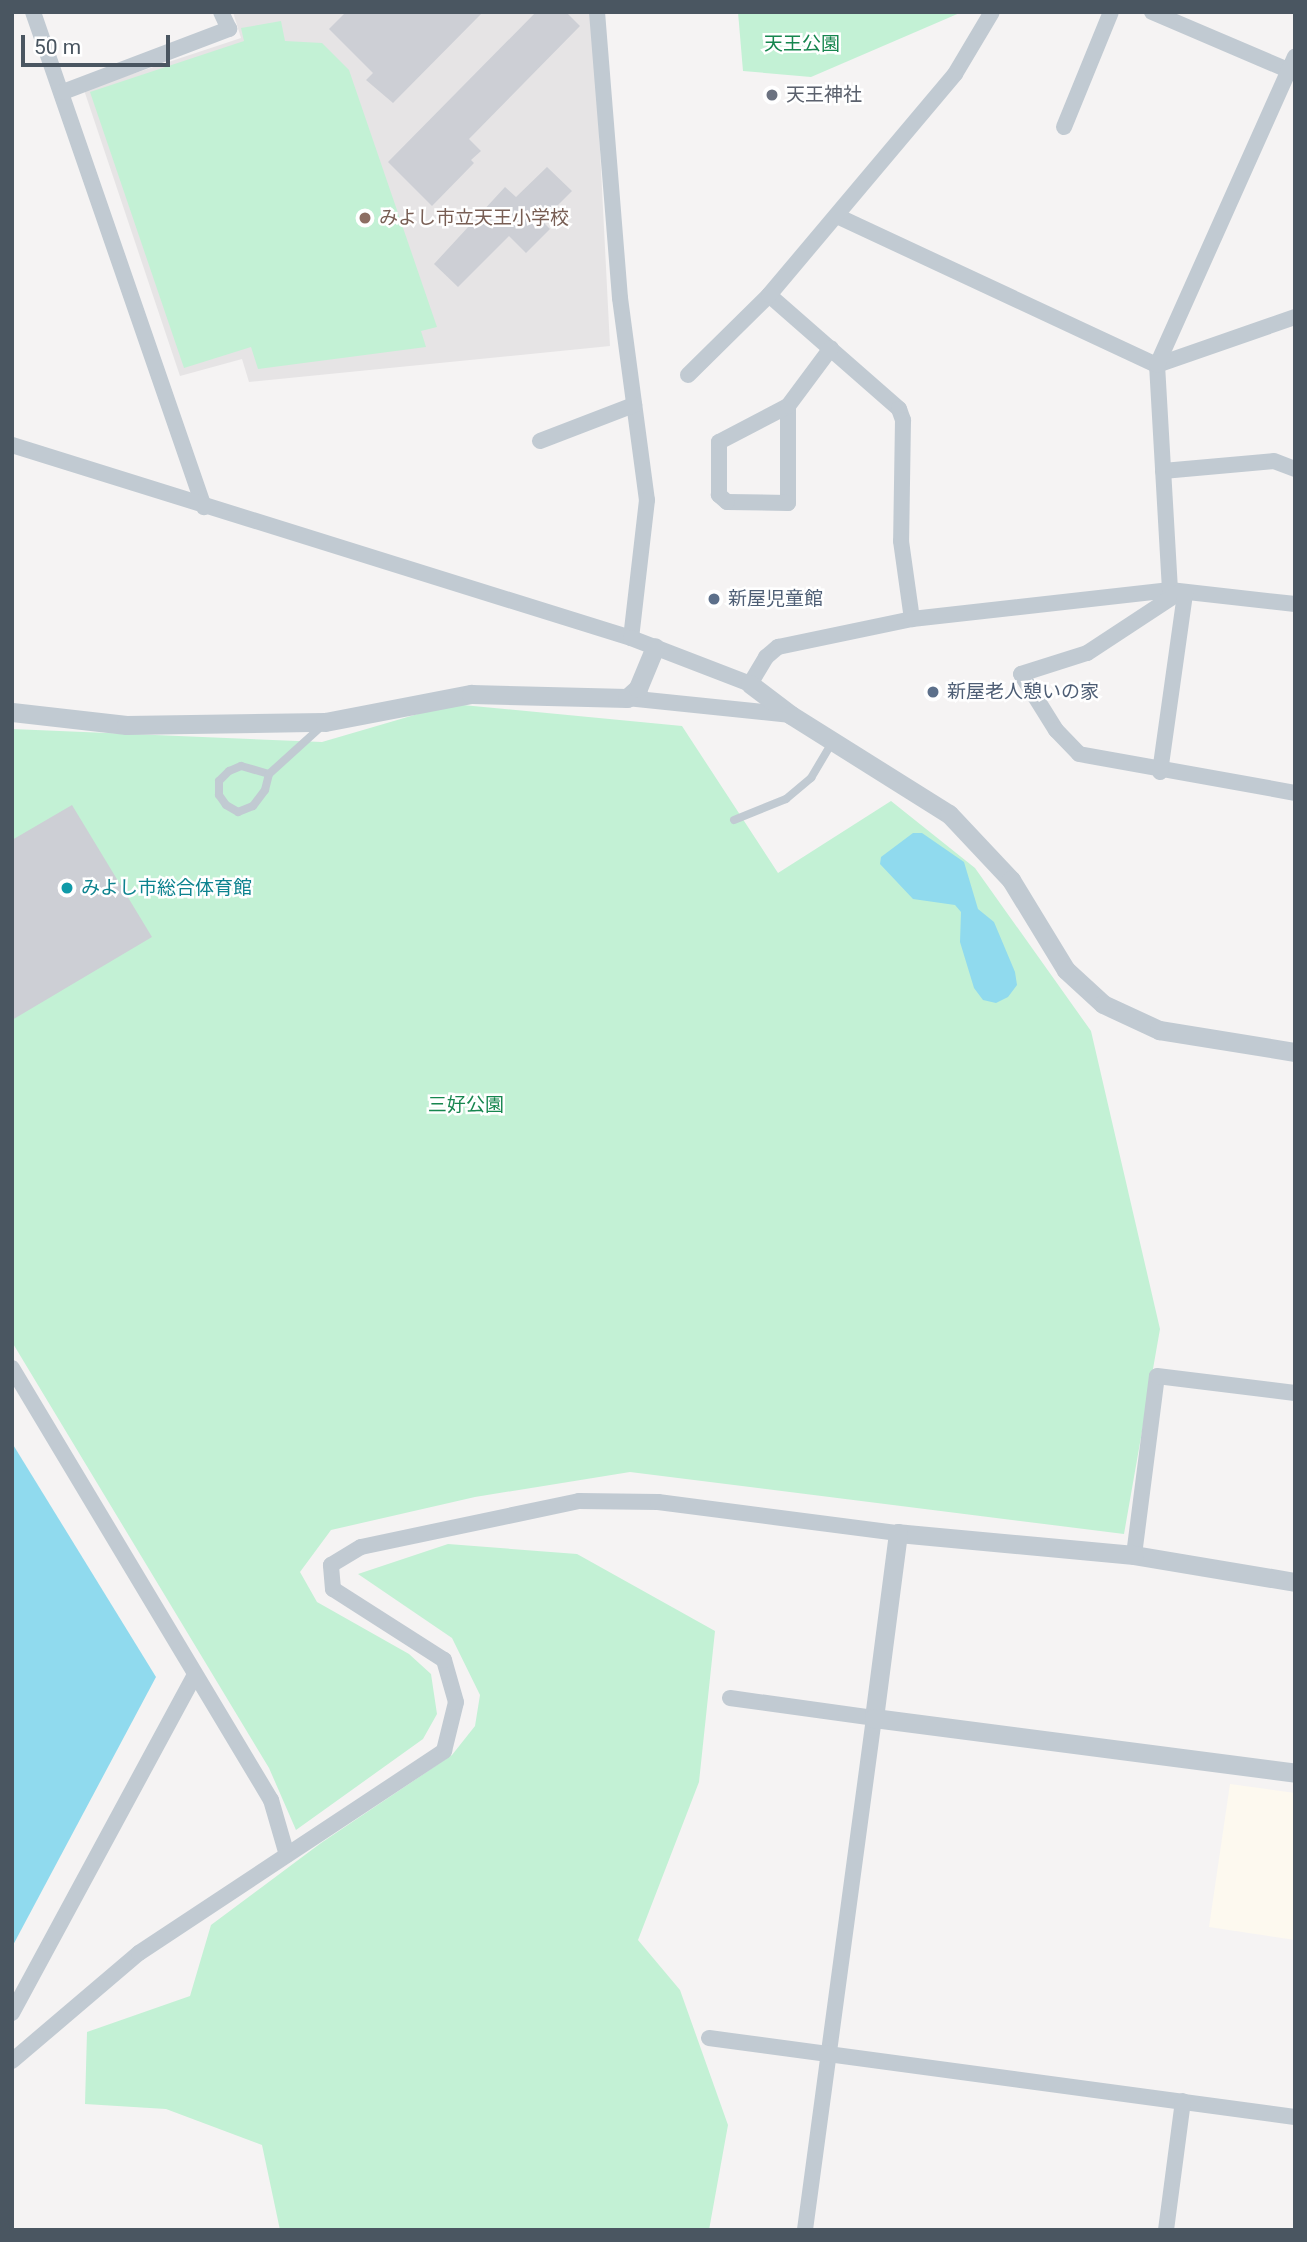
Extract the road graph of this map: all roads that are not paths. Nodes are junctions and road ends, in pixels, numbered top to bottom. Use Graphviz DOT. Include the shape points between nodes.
graph roads {
  1 [pos="33,12"];
  2 [pos="221,12"];
  3 [pos="597,12"];
  4 [pos="992,12"];
  5 [pos="1111,12"];
  6 [pos="1153,12"];
  7 [pos="1293,67"];
  8 [pos="64,92"];
  9 [pos="1064,127"];
  10 [pos="836,216"];
  11 [pos="769,295"];
  12 [pos="1295,317"];
  13 [pos="831,348"];
  14 [pos="1157,365"];
  15 [pos="688,375"];
  16 [pos="634,405"];
  17 [pos="788,406"];
  18 [pos="540,441"];
  19 [pos="12,445"];
  20 [pos="1295,469"];
  21 [pos="1163,471"];
  22 [pos="204,507"];
  23 [pos="1178,592"];
  24 [pos="1295,604"];
  25 [pos="912,620"];
  26 [pos="631,638"];
  27 [pos="655,648"];
  28 [pos="750,684"];
  29 [pos="627,698"];
  30 [pos="12,712"];
  31 [pos="791,715"];
  32 [pos="326,723"];
  33 [pos="833,741"];
  34 [pos="1160,772"];
  35 [pos="269,774"];
  36 [pos="1295,793"];
  37 [pos="734,820"];
  38 [pos="1295,1052"];
  39 [pos="12,1368"];
  40 [pos="1295,1392"];
  41 [pos="898,1534"];
  42 [pos="1134,1555"];
  43 [pos="1295,1582"];
  44 [pos="195,1675"];
  45 [pos="730,1698"];
  46 [pos="874,1718"];
  47 [pos="1295,1773"];
  48 [pos="287,1855"];
  49 [pos="12,2013"];
  50 [pos="709,2038"];
  51 [pos="830,2051"];
  52 [pos="12,2061"];
  53 [pos="1183,2101"];
  54 [pos="1295,2117"];
  55 [pos="805,2230"];
  56 [pos="1166,2230"];
  1 -- 8 [label="street"];
  2 -- 8 [label="street" via="229,29"];
  3 -- 16 [label="street" via="620,298"];
  4 -- 10 [label="street" via="955,74"];
  5 -- 9 [label="street"];
  6 -- 7 [label="street"];
  7 -- 14 [label="street"];
  8 -- 22 [label="street"];
  10 -- 11 [label="street"];
  10 -- 14 [label="street"];
  11 -- 13 [label="street"];
  11 -- 15 [label="street"];
  12 -- 14 [label="street"];
  13 -- 17 [label="street"];
  13 -- 25 [label="street" via="899,409 903,420 901,541"];
  14 -- 21 [label="street"];
  16 -- 18 [label="street"];
  16 -- 26 [label="street" via="647,500"];
  17 -- 17 [label="street" via="719,442 719,495 727,502 788,503"];
  19 -- 22 [label="street"];
  20 -- 21 [label="street" via="1274,461"];
  21 -- 23 [label="street"];
  22 -- 26 [label="street"];
  23 -- 24 [label="street"];
  23 -- 25 [label="street"];
  23 -- 34 [label="street"];
  23 -- 34 [label="street" via="1087,653 1021,674 1056,730 1079,754"];
  25 -- 28 [label="street" via="778,647 766,657"];
  26 -- 27 [label="street"];
  27 -- 28 [label="street"];
  27 -- 29 [label="street" via="638,688"];
  28 -- 31 [label="street"];
  29 -- 31 [label="street"];
  29 -- 32 [label="street" via="471,694"];
  30 -- 32 [label="street" via="126,724"];
  31 -- 33 [label="street"];
  32 -- 35 [label="lane"];
  33 -- 37 [label="lane" via="811,778 786,799"];
  33 -- 38 [label="street" via="940,807 976,839 1011,880 1059,960 1103,1004 1160,1030"];
  34 -- 36 [label="street"];
  35 -- 35 [label="lane" via="265,790 253,806 238,812 219,795 219,781 229,771 241,766"];
  39 -- 44 [label="street"];
  40 -- 42 [label="street" via="1157,1376"];
  41 -- 42 [label="street"];
  41 -- 46 [label="street"];
  41 -- 48 [label="street" via="618,1500 579,1501 361,1547 331,1565 332,1589 444,1660 456,1702 444,1751"];
  42 -- 43 [label="street"];
  44 -- 48 [label="street" via="271,1800"];
  44 -- 49 [label="street"];
  45 -- 46 [label="street"];
  46 -- 47 [label="street"];
  46 -- 51 [label="street"];
  48 -- 52 [label="street" via="139,1953"];
  50 -- 51 [label="street"];
  51 -- 53 [label="street"];
  51 -- 55 [label="street"];
  53 -- 54 [label="street"];
  53 -- 56 [label="street"];
}
